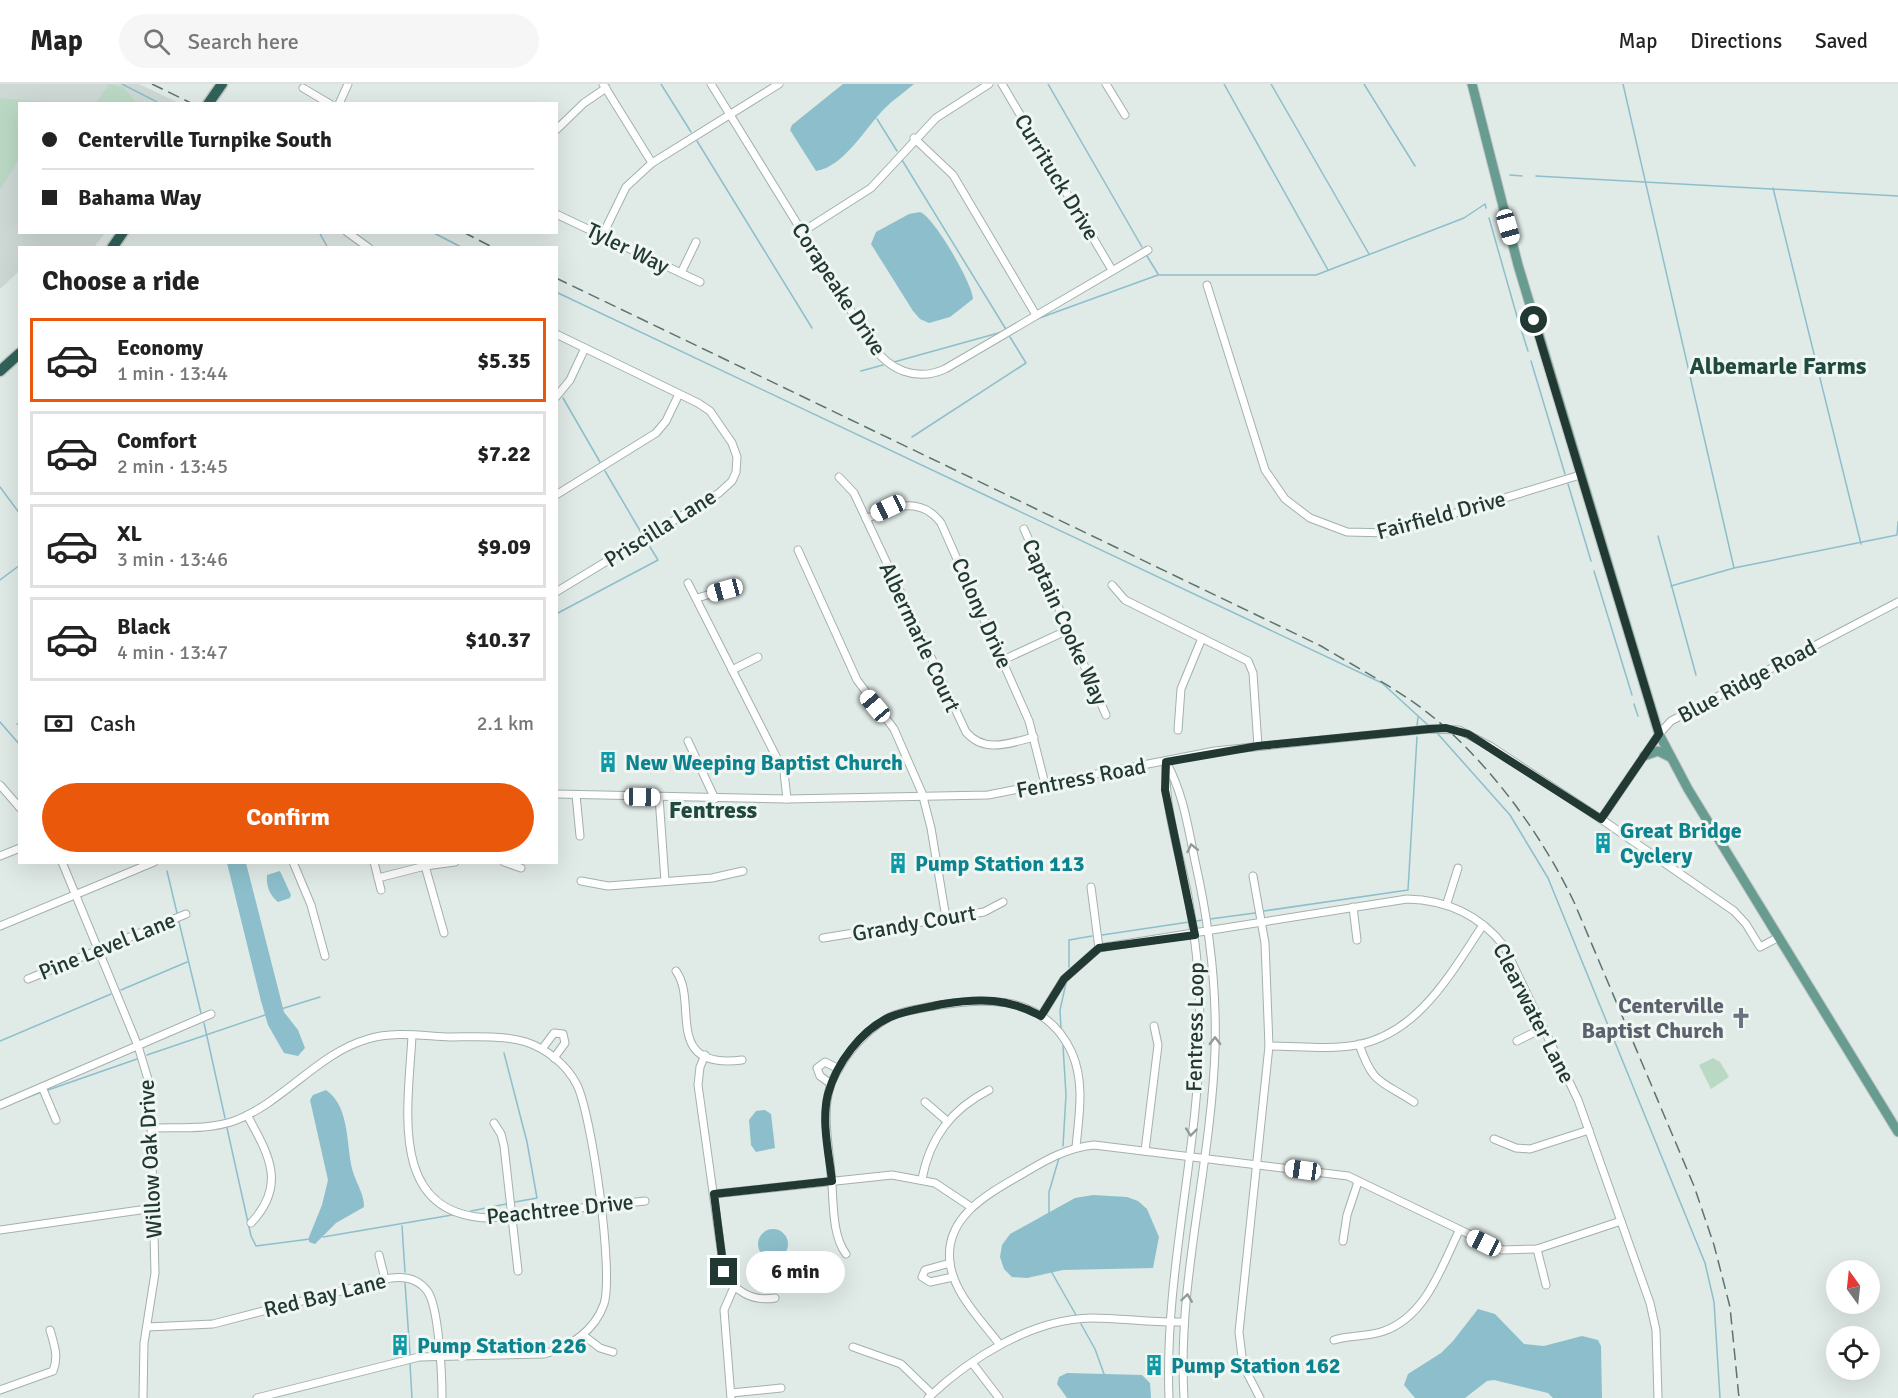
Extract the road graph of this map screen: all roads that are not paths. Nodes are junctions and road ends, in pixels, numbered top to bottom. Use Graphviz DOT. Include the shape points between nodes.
graph roads {
  1 [pos="222,84"];
  2 [pos="348,84"];
  3 [pos="711,84"];
  4 [pos="779,84"];
  5 [pos="989,84"];
  6 [pos="1002,84"];
  7 [pos="1106,84"];
  8 [pos="1472,84"];
  9 [pos="604,86"];
  10 [pos="303,88"];
  11 [pos="209,102"];
  12 [pos="327,102"];
  13 [pos="340,102"];
  14 [pos="729,114"];
  15 [pos="1125,115"];
  16 [pos="558,128"];
  17 [pos="914,138"];
  18 [pos="652,163"];
  19 [pos="558,215"];
  20 [pos="802,232"];
  21 [pos="350,234"];
  22 [pos="603,234"];
  23 [pos="696,242"];
  24 [pos="366,246"];
  25 [pos="1148,250"];
  26 [pos="1112,270"];
  27 [pos="681,273"];
  28 [pos="700,282"];
  29 [pos="1207,285"];
  30 [pos="1036,315"];
  31 [pos="558,335"];
  32 [pos="585,348"];
  33 [pos="18,355"];
  34 [pos="0,371"];
  35 [pos="679,394"];
  36 [pos="558,395"];
  37 [pos="1580,475"];
  38 [pos="839,477"];
  39 [pos="558,494"];
  40 [pos="866,519"];
  41 [pos="1024,530"];
  42 [pos="798,550"];
  43 [pos="688,583"];
  44 [pos="1112,585"];
  45 [pos="725,590"];
  46 [pos="558,591"];
  47 [pos="697,598"];
  48 [pos="1898,602"];
  49 [pos="1068,630"];
  50 [pos="1202,638"];
  51 [pos="758,657"];
  52 [pos="1003,660"];
  53 [pos="732,670"];
  54 [pos="1106,714"];
  55 [pos="1178,730"];
  56 [pos="1659,734"];
  57 [pos="1034,737"];
  58 [pos="688,741"];
  59 [pos="1258,746"];
  60 [pos="1644,756"];
  61 [pos="1670,757"];
  62 [pos="1166,762"];
  63 [pos="1045,784"];
  64 [pos="0,785"];
  65 [pos="558,794"];
  66 [pos="576,795"];
  67 [pos="658,797"];
  68 [pos="924,798"];
  69 [pos="715,799"];
  70 [pos="787,799"];
  71 [pos="18,806"];
  72 [pos="1601,819"];
  73 [pos="580,836"];
  74 [pos="18,849"];
  75 [pos="0,856"];
  76 [pos="63,864"];
  77 [pos="149,864"];
  78 [pos="294,864"];
  79 [pos="374,864"];
  80 [pos="440,864"];
  81 [pos="510,864"];
  82 [pos="425,866"];
  83 [pos="521,868"];
  84 [pos="1458,868"];
  85 [pos="743,871"];
  86 [pos="1253,876"];
  87 [pos="378,878"];
  88 [pos="581,881"];
  89 [pos="665,881"];
  90 [pos="1091,887"];
  91 [pos="381,890"];
  92 [pos="76,895"];
  93 [pos="1002,902"];
  94 [pos="1447,903"];
  95 [pos="1353,907"];
  96 [pos="186,914"];
  97 [pos="946,918"];
  98 [pos="1261,922"];
  99 [pos="1483,925"];
  100 [pos="0,926"];
  101 [pos="1209,931"];
  102 [pos="444,933"];
  103 [pos="1195,935"];
  104 [pos="1779,937"];
  105 [pos="823,938"];
  106 [pos="1357,940"];
  107 [pos="1099,948"];
  108 [pos="98,950"];
  109 [pos="325,956"];
  110 [pos="676,971"];
  111 [pos="28,979"];
  112 [pos="211,1014"];
  113 [pos="1041,1016"];
  114 [pos="1154,1026"];
  115 [pos="1543,1029"];
  116 [pos="412,1035"];
  117 [pos="1517,1041"];
  118 [pos="1359,1044"];
  119 [pos="138,1046"];
  120 [pos="1269,1046"];
  121 [pos="542,1049"];
  122 [pos="705,1055"];
  123 [pos="554,1058"];
  124 [pos="741,1060"];
  125 [pos="839,1069"];
  126 [pos="831,1084"];
  127 [pos="42,1087"];
  128 [pos="989,1090"];
  129 [pos="926,1102"];
  130 [pos="1414,1102"];
  131 [pos="0,1105"];
  132 [pos="247,1115"];
  133 [pos="56,1120"];
  134 [pos="947,1121"];
  135 [pos="494,1123"];
  136 [pos="153,1128"];
  137 [pos="1589,1130"];
  138 [pos="1898,1132"];
  139 [pos="1494,1139"];
  140 [pos="1076,1147"];
  141 [pos="1145,1151"];
  142 [pos="1189,1156"];
  143 [pos="1204,1158"];
  144 [pos="1257,1163"];
  145 [pos="922,1179"];
  146 [pos="832,1181"];
  147 [pos="1358,1182"];
  148 [pos="714,1194"];
  149 [pos="645,1201"];
  150 [pos="601,1206"];
  151 [pos="970,1207"];
  152 [pos="154,1208"];
  153 [pos="512,1216"];
  154 [pos="1621,1221"];
  155 [pos="251,1223"];
  156 [pos="0,1230"];
  157 [pos="1459,1231"];
  158 [pos="1343,1240"];
  159 [pos="1537,1249"];
  160 [pos="846,1254"];
  161 [pos="379,1255"];
  162 [pos="950,1263"];
  163 [pos="518,1271"];
  164 [pos="953,1277"];
  165 [pos="385,1279"];
  166 [pos="1546,1285"];
  167 [pos="734,1287"];
  168 [pos="775,1298"];
  169 [pos="1183,1322"];
  170 [pos="1169,1323"];
  171 [pos="147,1327"];
  172 [pos="50,1329"];
  173 [pos="583,1335"];
  174 [pos="1334,1340"];
  175 [pos="1000,1345"];
  176 [pos="853,1347"];
  177 [pos="613,1352"];
  178 [pos="439,1356"];
  179 [pos="973,1364"];
  180 [pos="781,1388"];
  181 [pos="0,1390"];
  182 [pos="731,1396"];
  183 [pos="930,1396"];
  184 [pos="143,1398"];
  185 [pos="257,1398"];
  186 [pos="442,1398"];
  187 [pos="999,1398"];
  188 [pos="1169,1398"];
  189 [pos="1184,1398"];
  190 [pos="1259,1398"];
  191 [pos="1658,1398"];
  1 -- 11 [label="highway"];
  2 -- 13 [label="street"];
  3 -- 14 [label="street, Corapeake Drive"];
  4 -- 14 [label="street"];
  5 -- 17 [label="street" via="942,113"];
  6 -- 26 [label="street, Currituck Drive"];
  7 -- 15 [label="street"];
  8 -- 37 [label="main road" via="1506,220"];
  9 -- 16 [label="street"];
  9 -- 18 [label="street"];
  10 -- 12 [label="street"];
  14 -- 18 [label="street"];
  14 -- 20 [label="street, Corapeake Drive"];
  17 -- 20 [label="street" via="871,188"];
  17 -- 30 [label="street" via="953,175"];
  18 -- 22 [label="street" via="626,187"];
  19 -- 22 [label="street, Tyler Way"];
  20 -- 30 [label="street, Corapeake Drive" via="879,355 900,371 918,375 939,372"];
  21 -- 24 [label="street"];
  22 -- 27 [label="street, Tyler Way"];
  23 -- 27 [label="street"];
  25 -- 26 [label="street, Corapeake Drive"];
  26 -- 30 [label="street, Corapeake Drive"];
  27 -- 28 [label="street, Tyler Way"];
  29 -- 37 [label="street, Fairfield Drive" via="1264,470 1285,499 1310,518 1347,532 1389,533"];
  31 -- 32 [label="street, Priscilla Lane"];
  32 -- 35 [label="street, Priscilla Lane"];
  32 -- 36 [label="street" via="570,380"];
  33 -- 34 [label="highway"];
  35 -- 39 [label="street" via="656,433"];
  35 -- 46 [label="street, Priscilla Lane" via="710,411 732,443 738,464 732,481 719,493"];
  37 -- 56 [label="main road"];
  38 -- 40 [label="street, Albermarle Court" via="854,493"];
  40 -- 52 [label="street, Colony Drive" via="905,505 921,508 938,519"];
  40 -- 57 [label="street, Albermarle Court" via="966,732 976,742 990,746"];
  41 -- 49 [label="street, Captain Cooke Way"];
  42 -- 68 [label="street" via="857,680 894,729"];
  43 -- 47 [label="street"];
  44 -- 50 [label="street" via="1125,600"];
  45 -- 47 [label="street"];
  47 -- 53 [label="street"];
  48 -- 56 [label="street, Blue Ridge Road" via="1671,721"];
  49 -- 52 [label="street"];
  49 -- 54 [label="street, Captain Cooke Way"];
  50 -- 55 [label="street" via="1181,689"];
  50 -- 59 [label="street" via="1243,657 1251,667"];
  51 -- 53 [label="street"];
  52 -- 57 [label="street, Colony Drive"];
  53 -- 70 [label="street" via="784,772"];
  56 -- 60 [label="street, Blue Ridge Road"];
  56 -- 61 [label="main road"];
  57 -- 63 [label="street, Colony Drive"];
  58 -- 69 [label="street"];
  59 -- 62 [label="street, Fentress Road"];
  59 -- 72 [label="street, Fentress Road" via="1429,729 1459,730"];
  60 -- 61 [label="main road" via="1658,751"];
  60 -- 72 [label="street, Blue Ridge Road"];
  61 -- 104 [label="main road"];
  62 -- 63 [label="street, Fentress Road"];
  101 -- 62 [label="street, Fentress Loop, one-way" via="1177,782"];
  62 -- 103 [label="street, Fentress Loop" via="1165,790"];
  63 -- 68 [label="street, Fentress Road" via="988,795"];
  64 -- 71 [label="street"];
  65 -- 66 [label="street, Fentress Road"];
  66 -- 67 [label="street, Fentress Road"];
  66 -- 73 [label="street"];
  67 -- 69 [label="street, Fentress Road"];
  67 -- 89 [label="street"];
  68 -- 70 [label="street, Fentress Road"];
  68 -- 97 [label="street"];
  69 -- 70 [label="street, Fentress Road"];
  72 -- 104 [label="street, Fentress Road" via="1734,911 1760,948"];
  74 -- 75 [label="street"];
  76 -- 92 [label="street, Willow Oak Drive"];
  77 -- 92 [label="street"];
  78 -- 109 [label="street" via="311,905"];
  79 -- 87 [label="street"];
  80 -- 82 [label="street"];
  81 -- 83 [label="street"];
  82 -- 87 [label="street"];
  82 -- 102 [label="street"];
  84 -- 94 [label="street"];
  85 -- 89 [label="street"];
  86 -- 98 [label="street"];
  87 -- 91 [label="street"];
  88 -- 89 [label="street" via="598,886"];
  90 -- 107 [label="street"];
  92 -- 100 [label="street"];
  92 -- 108 [label="street, Willow Oak Drive"];
  93 -- 97 [label="street, Grandy Court" via="989,910"];
  94 -- 95 [label="street, Clearwater Lane" via="1407,899"];
  94 -- 99 [label="street, Clearwater Lane"];
  95 -- 98 [label="street, Clearwater Lane"];
  95 -- 106 [label="street"];
  96 -- 108 [label="street, Pine Level Lane"];
  97 -- 105 [label="street, Grandy Court"];
  98 -- 101 [label="street, Clearwater Lane"];
  98 -- 120 [label="street" via="1268,976"];
  99 -- 115 [label="street, Clearwater Lane" via="1504,946"];
  99 -- 118 [label="street" via="1427,1004 1393,1031"];
  101 -- 103 [label="street, Clearwater Lane"];
  143 -- 101 [label="street, Fentress Loop, one-way" via="1215,1052 1215,988"];
  103 -- 107 [label="street, Clearwater Lane"];
  103 -- 142 [label="street, Fentress Loop, one-way" via="1200,1029"];
  104 -- 138 [label="main road"];
  107 -- 113 [label="street" via="1064,979"];
  108 -- 111 [label="street, Pine Level Lane"];
  108 -- 119 [label="street, Willow Oak Drive"];
  110 -- 122 [label="street" via="681,980 687,1033 694,1047"];
  112 -- 119 [label="street"];
  113 -- 125 [label="street" via="996,1000 905,1012 889,1017 868,1032"];
  113 -- 140 [label="street" via="1071,1051 1079,1074"];
  114 -- 141 [label="street" via="1158,1045"];
  115 -- 117 [label="street"];
  115 -- 137 [label="street, Clearwater Lane"];
  116 -- 121 [label="street" via="505,1039"];
  116 -- 132 [label="street" via="378,1036 356,1043"];
  116 -- 153 [label="street, Peachtree Drive" via="408,1145 418,1178 433,1197 456,1212 477,1218"];
  118 -- 120 [label="street"];
  118 -- 130 [label="street" via="1370,1073"];
  119 -- 127 [label="street"];
  119 -- 136 [label="street, Willow Oak Drive" via="150,1086"];
  120 -- 144 [label="street"];
  121 -- 123 [label="street"];
  121 -- 123 [label="street" via="554,1033 563,1034 566,1043"];
  122 -- 124 [label="street" via="726,1061"];
  122 -- 148 [label="street" via="698,1085"];
  123 -- 150 [label="street" via="569,1073 582,1098"];
  125 -- 126 [label="street"];
  125 -- 126 [label="street" via="825,1062 817,1068 820,1076"];
  126 -- 146 [label="street" via="826,1108"];
  127 -- 131 [label="street"];
  127 -- 133 [label="street"];
  128 -- 134 [label="street" via="959,1108"];
  129 -- 134 [label="street"];
  132 -- 136 [label="street" via="209,1126"];
  132 -- 155 [label="street" via="268,1154 272,1172 265,1207"];
  134 -- 145 [label="street" via="931,1148"];
  135 -- 153 [label="street" via="503,1140"];
  136 -- 152 [label="street, Willow Oak Drive"];
  137 -- 139 [label="street" via="1530,1149"];
  137 -- 154 [label="street, Clearwater Lane"];
  140 -- 141 [label="street" via="1094,1145"];
  140 -- 151 [label="street" via="1054,1155"];
  141 -- 142 [label="street"];
  142 -- 143 [label="street"];
  142 -- 170 [label="street, Fentress Loop"];
  143 -- 144 [label="street"];
  169 -- 143 [label="street, Fentress Loop, one-way"];
  144 -- 147 [label="street" via="1348,1176"];
  144 -- 190 [label="street" via="1239,1332 1244,1365"];
  145 -- 146 [label="street" via="892,1175"];
  145 -- 151 [label="street" via="948,1190"];
  146 -- 148 [label="street"];
  146 -- 160 [label="street" via="839,1242"];
  147 -- 157 [label="street"];
  147 -- 158 [label="street"];
  148 -- 167 [label="street" via="724,1272"];
  149 -- 150 [label="street, Peachtree Drive"];
  150 -- 153 [label="street, Peachtree Drive"];
  150 -- 173 [label="street" via="608,1288 600,1312"];
  151 -- 162 [label="street" via="956,1230"];
  152 -- 156 [label="street"];
  152 -- 171 [label="street, Willow Oak Drive" via="155,1273"];
  153 -- 163 [label="street"];
  154 -- 159 [label="street"];
  154 -- 191 [label="street, Clearwater Lane" via="1654,1317"];
  157 -- 159 [label="street" via="1503,1250"];
  157 -- 174 [label="street" via="1426,1297 1414,1312 1382,1332"];
  159 -- 166 [label="street"];
  161 -- 165 [label="street"];
  162 -- 164 [label="street"];
  162 -- 164 [label="street" via="925,1270 922,1277 930,1282"];
  164 -- 175 [label="street"];
  165 -- 171 [label="street, Red Bay Lane" via="213,1324"];
  165 -- 178 [label="street, Red Bay Lane" via="411,1279 429,1293"];
  167 -- 168 [label="street" via="748,1296"];
  167 -- 182 [label="street" via="724,1310"];
  169 -- 170 [label="street"];
  169 -- 189 [label="street, Fentress Loop"];
  170 -- 175 [label="street" via="1069,1320 1040,1327"];
  170 -- 188 [label="street, Fentress Loop"];
  171 -- 184 [label="street, Willow Oak Drive"];
  172 -- 181 [label="street" via="56,1350 53,1371"];
  173 -- 177 [label="street"];
  173 -- 178 [label="street" via="560,1350 539,1355"];
  175 -- 179 [label="street"];
  176 -- 183 [label="street" via="902,1364"];
  178 -- 185 [label="street" via="409,1359"];
  178 -- 186 [label="street, Red Bay Lane"];
  179 -- 183 [label="street"];
  179 -- 187 [label="street"];
  180 -- 182 [label="street"];
}
